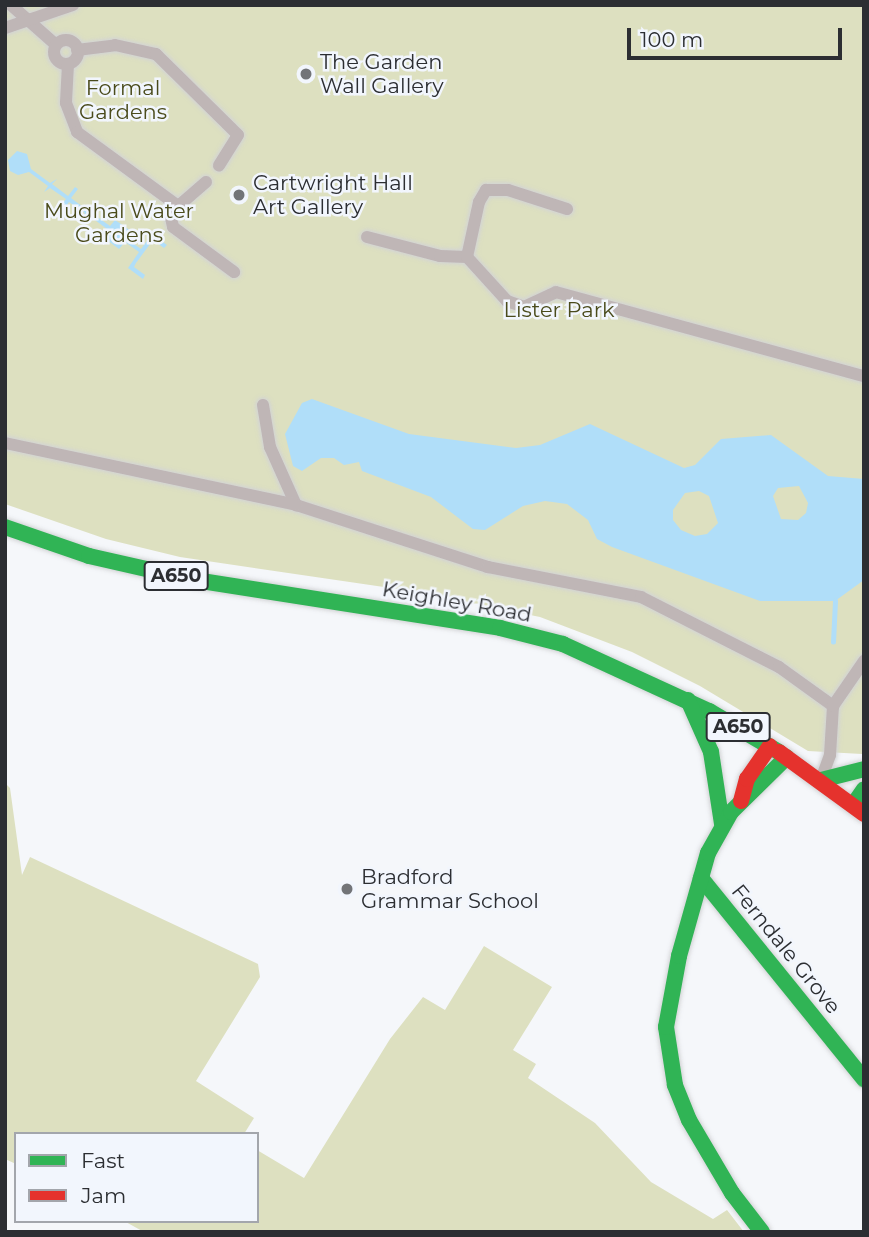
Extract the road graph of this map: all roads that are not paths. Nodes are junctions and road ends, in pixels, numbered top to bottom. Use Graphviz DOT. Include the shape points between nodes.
graph roads {
  1 [pos="11,5"];
  2 [pos="73,5"];
  3 [pos="28,21"];
  4 [pos="5,28"];
  5 [pos="56,45"];
  6 [pos="78,50"];
  7 [pos="68,64"];
  8 [pos="219,166"];
  9 [pos="206,182"];
  10 [pos="178,206"];
  11 [pos="567,209"];
  12 [pos="367,237"];
  13 [pos="467,257"];
  14 [pos="234,272"];
  15 [pos="864,376"];
  16 [pos="263,405"];
  17 [pos="5,443"];
  18 [pos="296,505"];
  19 [pos="5,527"];
  20 [pos="864,660"];
  21 [pos="688,700"];
  22 [pos="833,706"];
  23 [pos="770,746"];
  24 [pos="788,757"];
  25 [pos="864,769"];
  26 [pos="821,780"];
  27 [pos="864,789"];
  28 [pos="741,801"];
  29 [pos="858,809"];
  30 [pos="722,824"];
  31 [pos="701,878"];
  32 [pos="864,1079"];
  33 [pos="762,1232"];
  1 -- 3 [label="street"];
  2 -- 3 [label="street"];
  3 -- 4 [label="street"];
  3 -- 5 [label="street"];
  5 -- 6 [label="street" via="68,40"];
  5 -- 7 [label="street" via="55,58"];
  6 -- 7 [label="street"];
  6 -- 8 [label="street" via="115,45 156,54 238,135"];
  7 -- 10 [label="street" via="66,103 77,131"];
  9 -- 10 [label="street"];
  10 -- 14 [label="street" via="171,218 173,227"];
  11 -- 13 [label="street" via="508,190 486,190"];
  12 -- 13 [label="street" via="440,256"];
  13 -- 15 [label="street" via="507,301 524,307 556,292"];
  16 -- 18 [label="street" via="270,447"];
  17 -- 18 [label="street"];
  18 -- 22 [label="street" via="488,567 641,597 779,667"];
  19 -- 21 [label="main road, Keighley Road / A650" via="89,556 195,580 500,628 551,641"];
  20 -- 22 [label="street"];
  21 -- 23 [label="main road, Keighley Road / A650"];
  21 -- 30 [label="main road" via="711,752"];
  22 -- 26 [label="street" via="830,755"];
  23 -- 24 [label="main road, Keighley Road / A650"];
  23 -- 28 [label="main road" via="747,779"];
  24 -- 26 [label="main road, Keighley Road / A650"];
  24 -- 28 [label="main road"];
  25 -- 26 [label="main road"];
  26 -- 29 [label="main road, Keighley Road / A650"];
  27 -- 29 [label="main road"];
  28 -- 30 [label="main road"];
  30 -- 31 [label="main road"];
  31 -- 32 [label="main road, Ferndale Grove"];
  31 -- 33 [label="main road" via="670,996 668,1057 675,1086 702,1145"];
}
